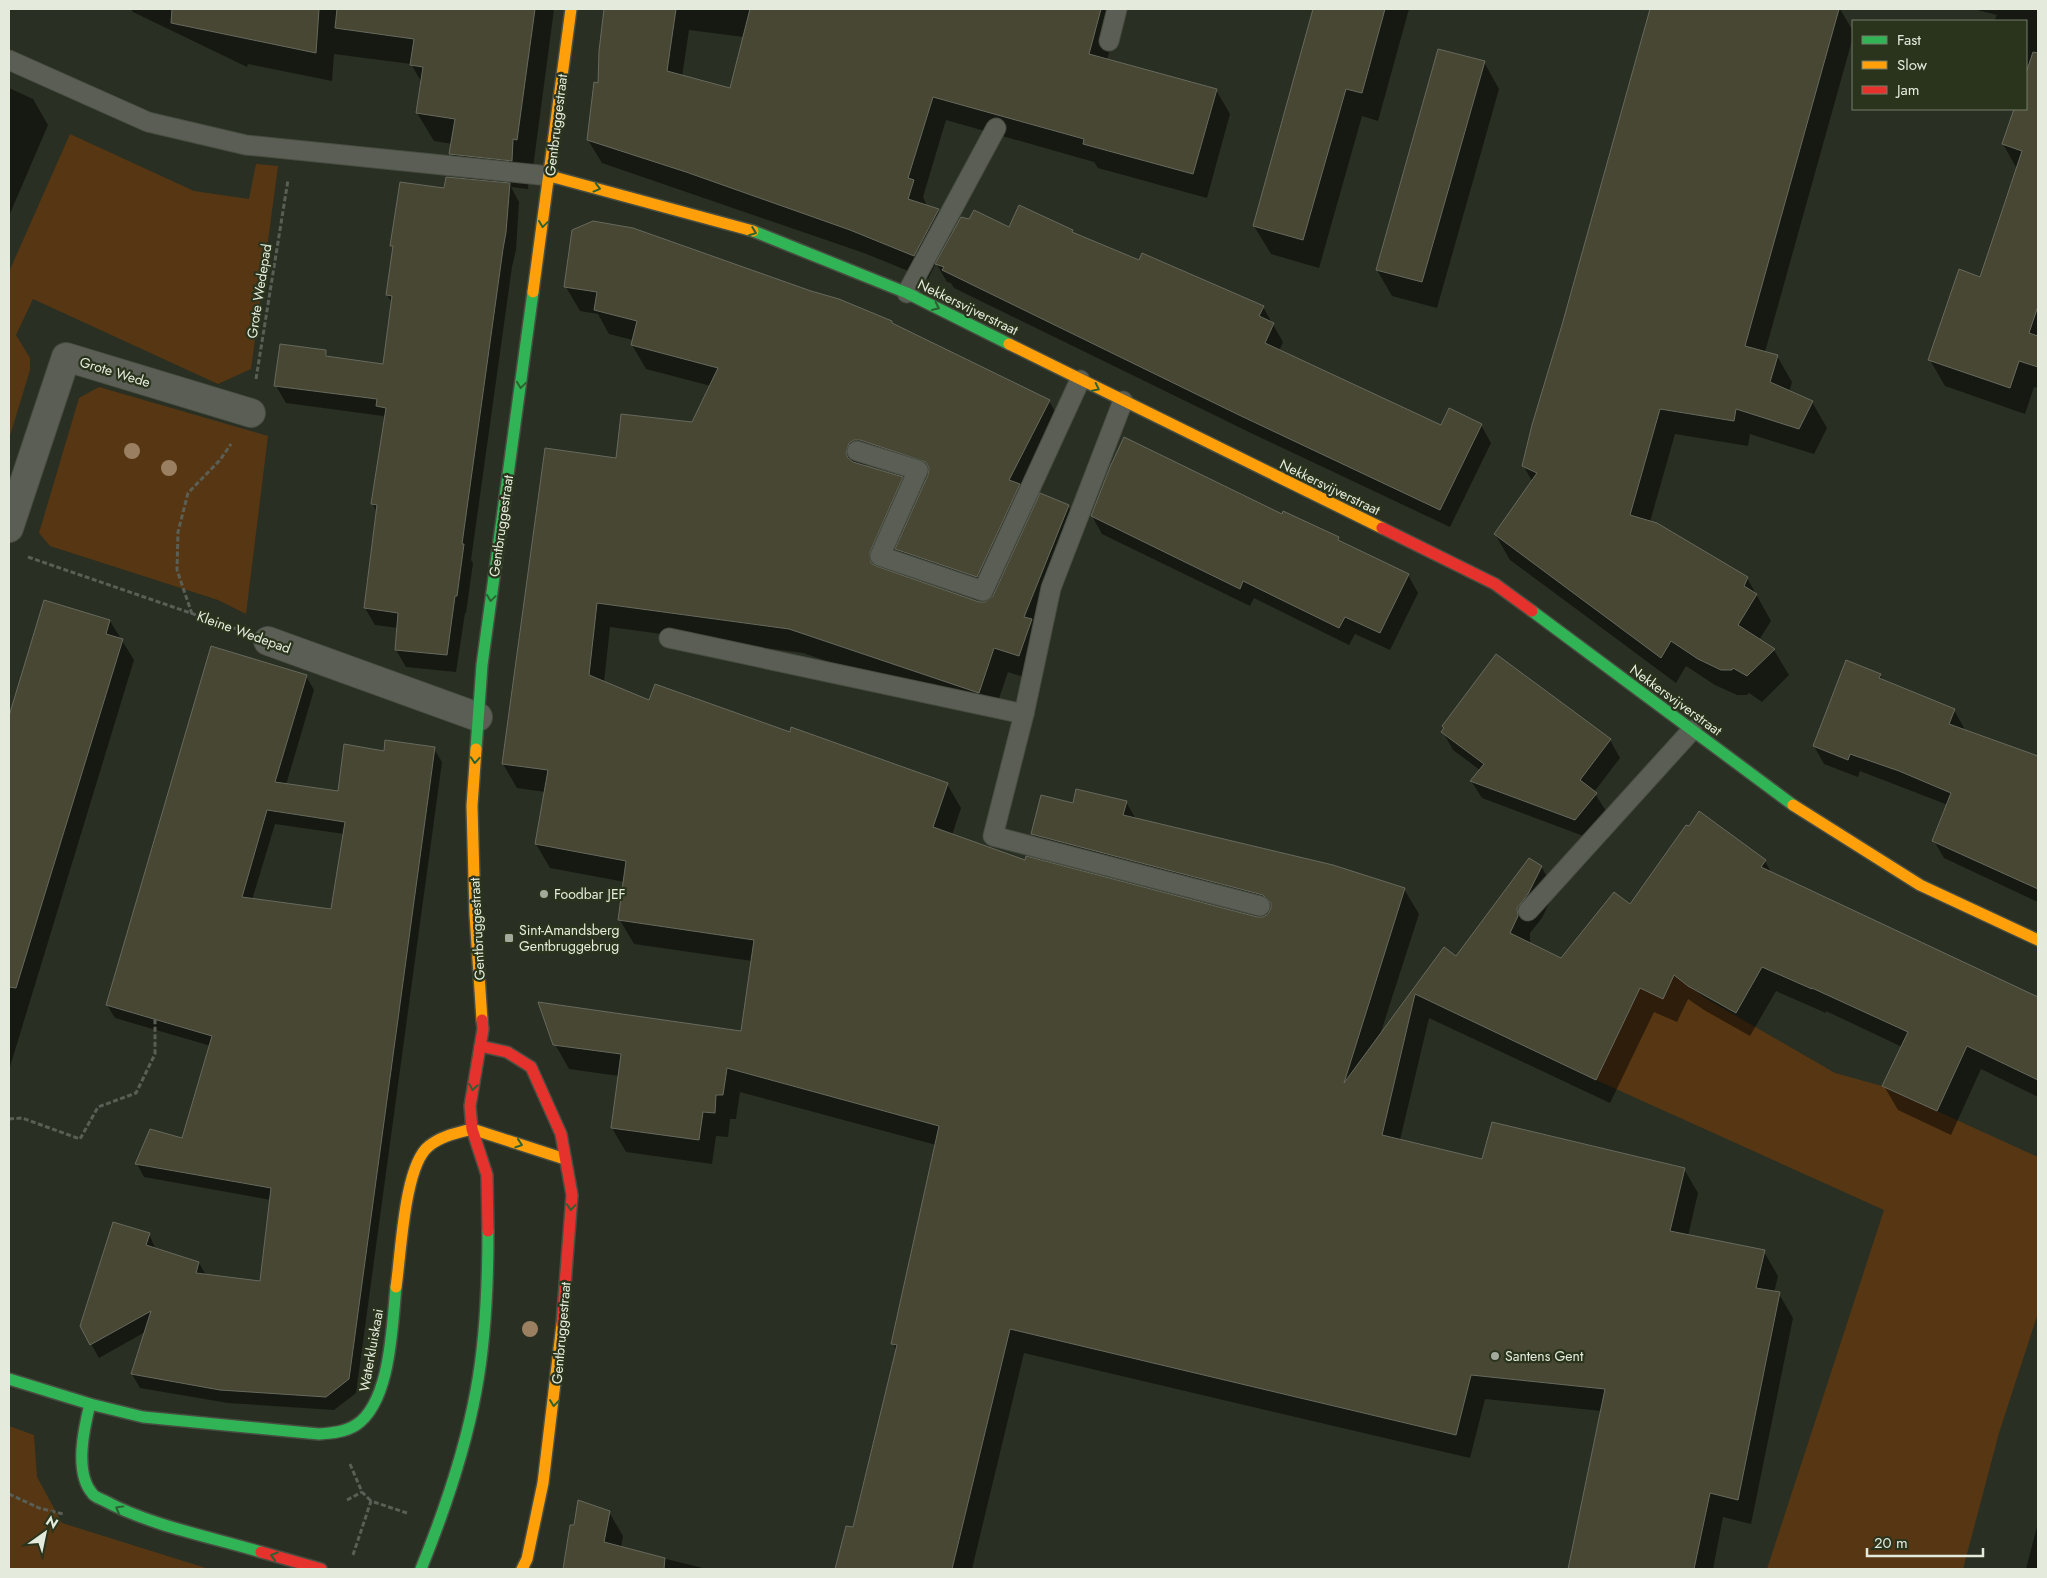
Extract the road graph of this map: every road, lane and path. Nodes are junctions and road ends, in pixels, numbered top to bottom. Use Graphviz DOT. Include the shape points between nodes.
graph roads {
  1 [pos="571,9"];
  2 [pos="1117,9"];
  3 [pos="1109,41"];
  4 [pos="9,60"];
  5 [pos="996,128"];
  6 [pos="289,172"];
  7 [pos="550,176"];
  8 [pos="907,293"];
  9 [pos="1080,380"];
  10 [pos="1123,402"];
  11 [pos="251,414"];
  12 [pos="857,451"];
  13 [pos="9,528"];
  14 [pos="26,556"];
  15 [pos="192,614"];
  16 [pos="669,638"];
  17 [pos="268,641"];
  18 [pos="1024,714"];
  19 [pos="478,717"];
  20 [pos="1692,730"];
  21 [pos="1260,906"];
  22 [pos="1528,911"];
  23 [pos="2038,940"];
  24 [pos="154,1019"];
  25 [pos="480,1046"];
  26 [pos="9,1119"];
  27 [pos="472,1129"];
  28 [pos="565,1159"];
  29 [pos="9,1379"];
  30 [pos="90,1404"];
  31 [pos="337,1434"];
  32 [pos="362,1492"];
  33 [pos="347,1500"];
  34 [pos="371,1501"];
  35 [pos="402,1511"];
  36 [pos="353,1556"];
  37 [pos="525,1566"];
  38 [pos="422,1568"];
  39 [pos="321,1569"];
  1 -- 7 [label="street, Gentbruggestraat"];
  2 -- 3 [label="lane"];
  4 -- 7 [label="lane" via="148,122 246,144"];
  5 -- 8 [label="lane"];
  6 -- 11 [label="path, Grote Wedepad"];
  7 -- 8 [label="street, Nekkersvijverstraat, one-way" via="748,229"];
  7 -- 19 [label="street, Gentbruggestraat, one-way" via="482,665"];
  8 -- 9 [label="street, Nekkersvijverstraat, one-way"];
  9 -- 10 [label="street, Nekkersvijverstraat, one-way"];
  9 -- 12 [label="lane" via="983,591 880,556 918,470"];
  10 -- 18 [label="lane" via="1051,588"];
  10 -- 20 [label="street, Nekkersvijverstraat" via="1495,584"];
  11 -- 13 [label="street, Grote Wede" via="66,357"];
  11 -- 15 [label="path" via="220,460 188,493 178,532 177,570"];
  14 -- 15 [label="path, Kleine Wedepad"];
  15 -- 17 [label="path, Kleine Wedepad"];
  16 -- 18 [label="lane"];
  17 -- 19 [label="street, Kleine Wedepad"];
  18 -- 21 [label="lane" via="993,836"];
  19 -- 25 [label="street, Gentbruggestraat, one-way" via="472,806 483,1029"];
  20 -- 22 [label="lane"];
  20 -- 23 [label="street, Nekkersvijverstraat" via="1803,812 1920,885"];
  24 -- 26 [label="path" via="155,1054 136,1093 98,1106 80,1139 22,1118"];
  25 -- 27 [label="street, Gentbruggestraat, one-way" via="470,1106"];
  25 -- 28 [label="street, Gentbruggestraat" via="507,1052 531,1067 561,1134"];
  27 -- 28 [label="street, one-way"];
  27 -- 31 [label="street, Waterkluiskaai" via="434,1141 424,1148 415,1162 379,1399 357,1424"];
  27 -- 38 [label="street, Gentbruggestraat" via="487,1175 488,1255 484,1330 476,1391 459,1458"];
  28 -- 37 [label="street, Gentbruggestraat, one-way" via="572,1194 561,1344 543,1483"];
  29 -- 30 [label="street, Waterkluiskaai"];
  30 -- 31 [label="street, Waterkluiskaai" via="143,1417"];
  39 -- 30 [label="street, one-way" via="127,1513 92,1494 84,1478 82,1461 83,1431"];
  31 -- 32 [label="path"];
  32 -- 33 [label="path"];
  32 -- 34 [label="path"];
  34 -- 35 [label="path"];
  34 -- 36 [label="path"];
}
